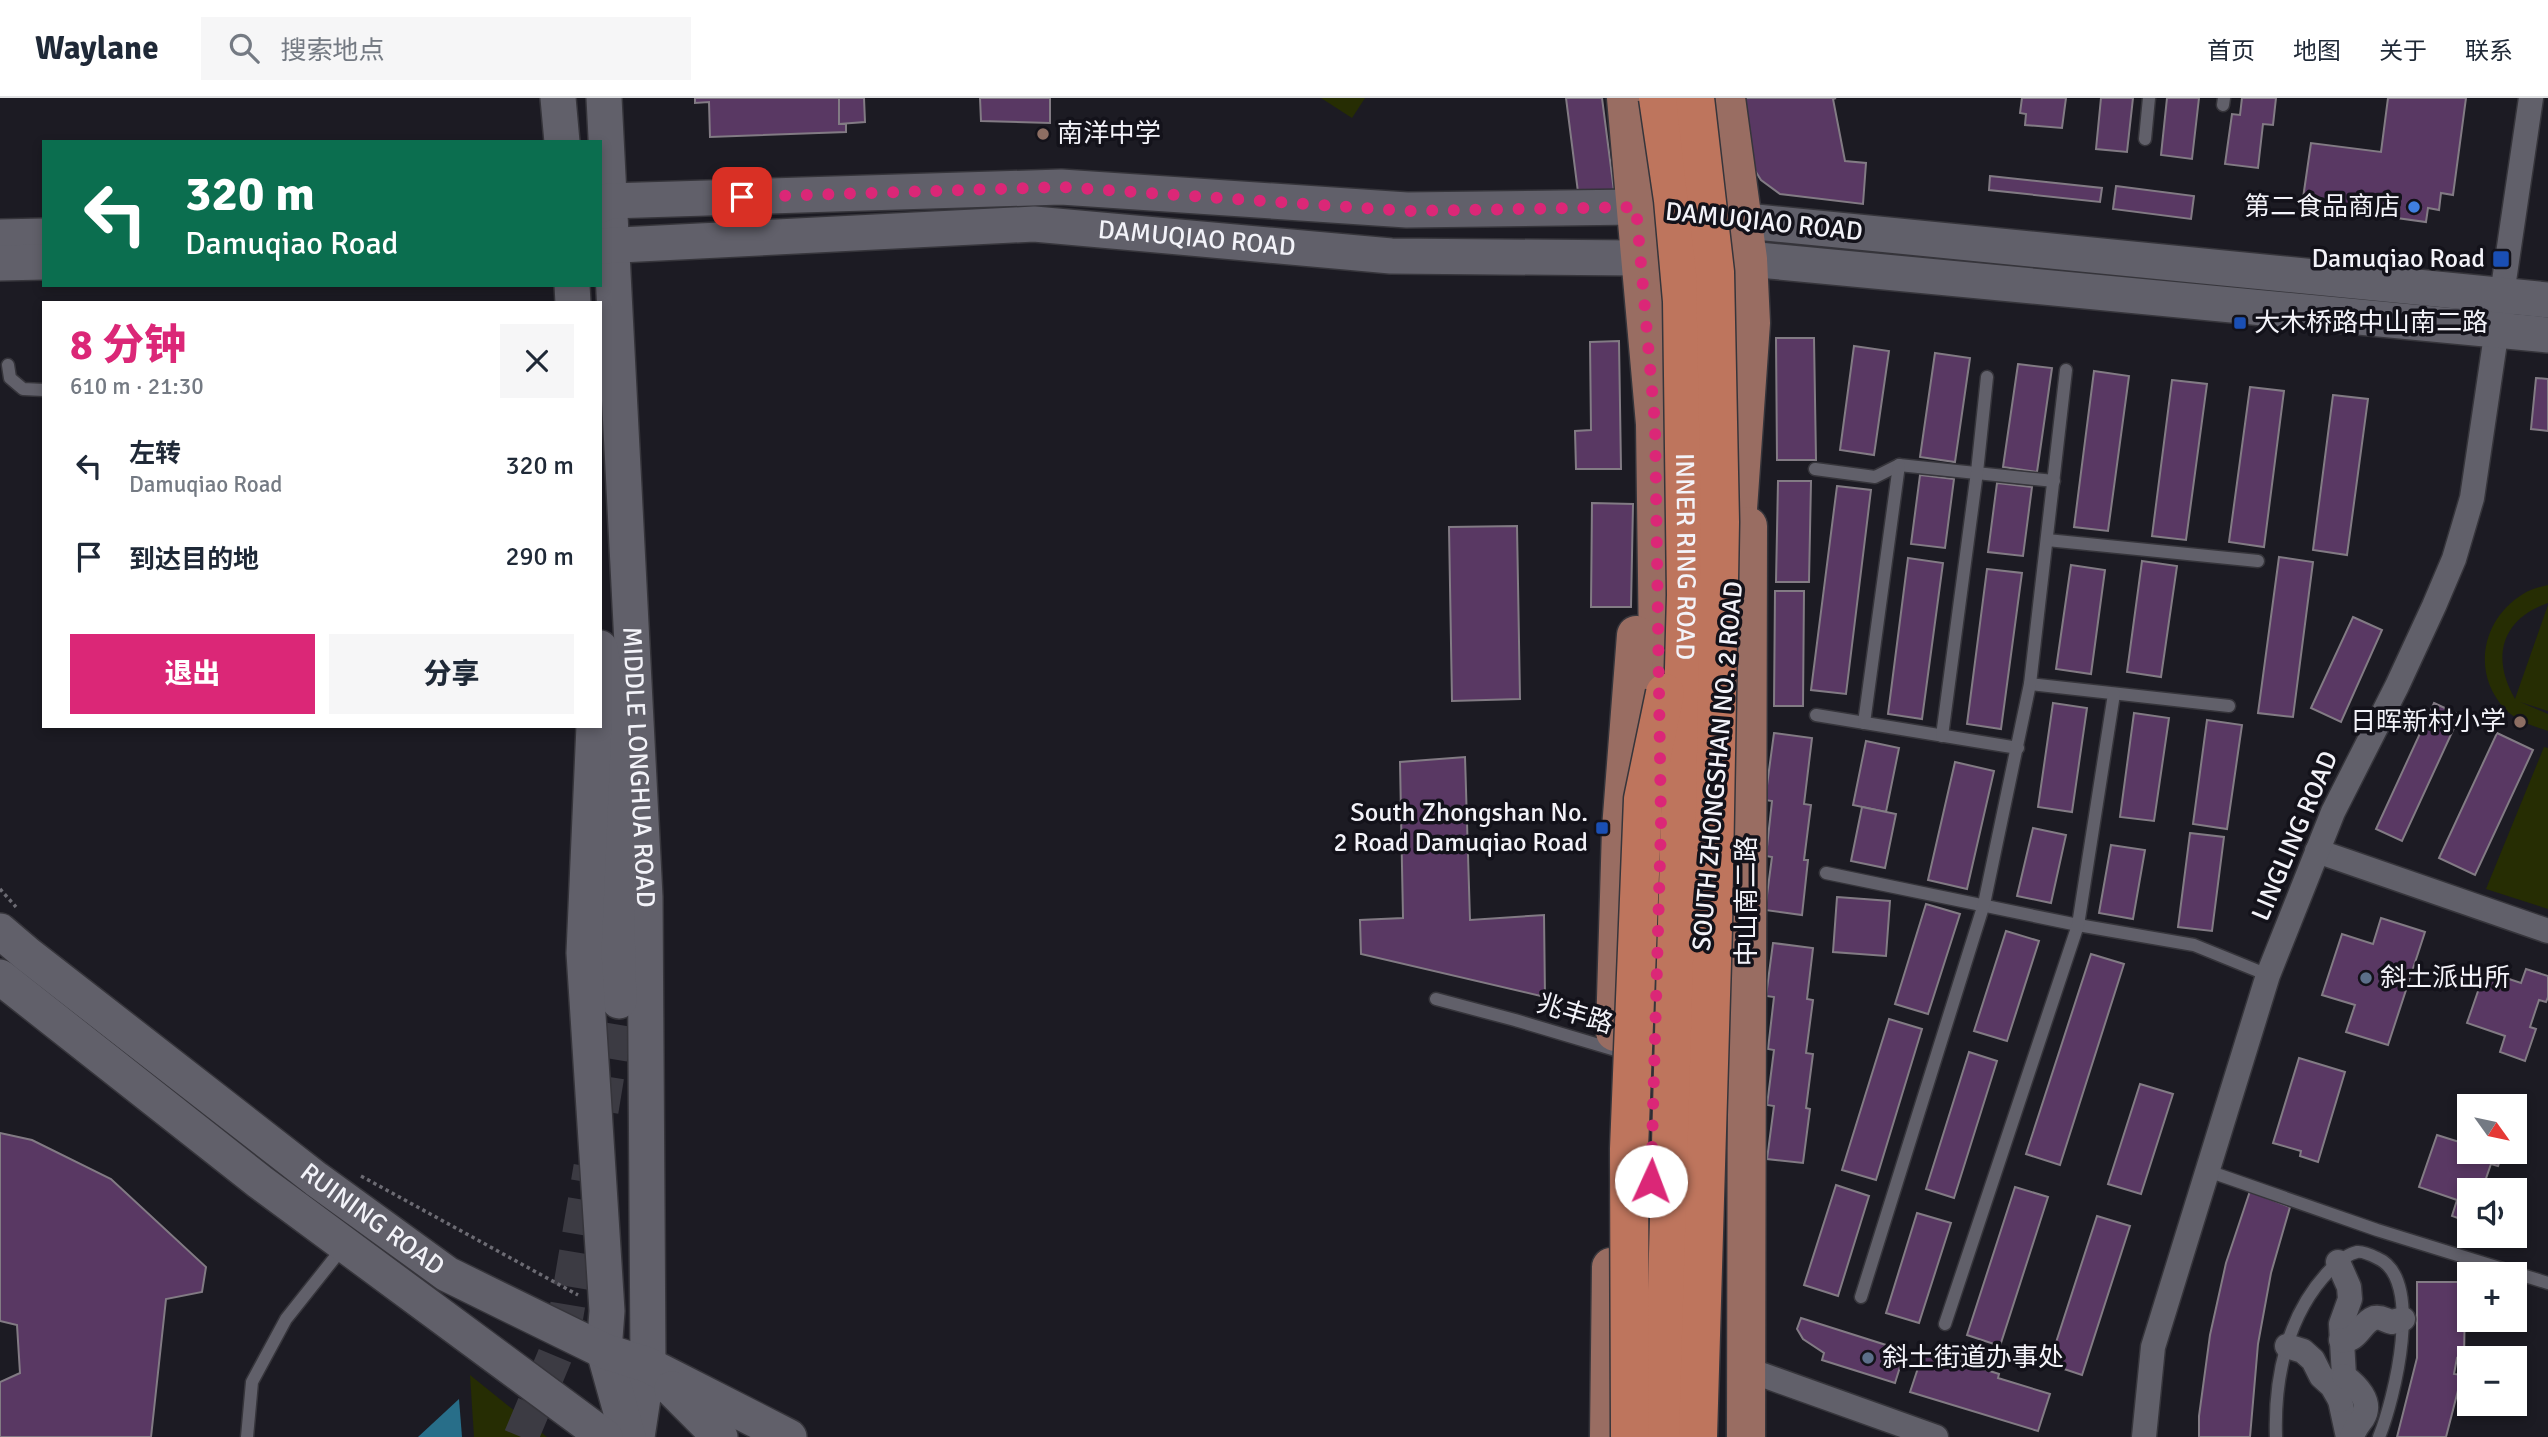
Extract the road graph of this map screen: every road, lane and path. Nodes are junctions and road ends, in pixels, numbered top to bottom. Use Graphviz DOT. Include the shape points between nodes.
graph roads {
  1 [pos="558,98"];
  2 [pos="604,98"];
  3 [pos="1626,98"];
  4 [pos="1658,98"];
  5 [pos="1695,98"];
  6 [pos="1726,98"];
  7 [pos="2149,98"];
  8 [pos="2531,98"];
  9 [pos="2145,139"];
  10 [pos="562,140"];
  11 [pos="605,203"];
  12 [pos="1636,207"];
  13 [pos="1743,221"];
  14 [pos="42,236"];
  15 [pos="0,237"];
  16 [pos="606,246"];
  17 [pos="1640,259"];
  18 [pos="1748,260"];
  19 [pos="42,262"];
  20 [pos="0,263"];
  21 [pos="2502,295"];
  22 [pos="2548,300"];
  23 [pos="1751,323"];
  24 [pos="2497,332"];
  25 [pos="2548,335"];
  26 [pos="8,365"];
  27 [pos="2066,370"];
  28 [pos="1987,377"];
  29 [pos="42,390"];
  30 [pos="1899,464"];
  31 [pos="1815,469"];
  32 [pos="1977,472"];
  33 [pos="2054,481"];
  34 [pos="2047,540"];
  35 [pos="2258,561"];
  36 [pos="1702,590"];
  37 [pos="602,659"];
  38 [pos="2030,684"];
  39 [pos="2114,694"];
  40 [pos="2230,706"];
  41 [pos="1816,715"];
  42 [pos="1864,723"];
  43 [pos="594,728"];
  44 [pos="1942,736"];
  45 [pos="2018,748"];
  46 [pos="2318,851"];
  47 [pos="1826,873"];
  48 [pos="0,889"];
  49 [pos="1984,904"];
  50 [pos="11,922"];
  51 [pos="2078,925"];
  52 [pos="2548,931"];
  53 [pos="2268,975"];
  54 [pos="0,977"];
  55 [pos="1436,999"];
  56 [pos="619,1001"];
  57 [pos="1637,1054"];
  58 [pos="1702,1066"];
  59 [pos="2208,1171"];
  60 [pos="361,1176"];
  61 [pos="2377,1230"];
  62 [pos="356,1231"];
  63 [pos="2369,1254"];
  64 [pos="2338,1262"];
  65 [pos="2548,1283"];
  66 [pos="1861,1297"];
  67 [pos="607,1311"];
  68 [pos="2403,1319"];
  69 [pos="1945,1324"];
  70 [pos="2341,1340"];
  71 [pos="2287,1346"];
  72 [pos="604,1352"];
  73 [pos="648,1364"];
  74 [pos="1746,1369"];
  75 [pos="2344,1376"];
  76 [pos="2340,1400"];
  77 [pos="720,1433"];
  78 [pos="247,1437"];
  79 [pos="605,1437"];
  80 [pos="628,1437"];
  81 [pos="637,1437"];
  82 [pos="789,1437"];
  83 [pos="1609,1437"];
  84 [pos="1630,1437"];
  85 [pos="1636,1437"];
  86 [pos="1663,1437"];
  87 [pos="1698,1437"];
  88 [pos="1704,1437"];
  89 [pos="1722,1437"];
  90 [pos="1746,1437"];
  91 [pos="1936,1437"];
  92 [pos="2144,1437"];
  93 [pos="2276,1437"];
  94 [pos="2350,1437"];
  95 [pos="2379,1437"];
  1 -- 10 [label="main road"];
  2 -- 11 [label="main road, MIDDLE LONGHUA ROAD"];
  3 -- 12 [label="main road"];
  4 -- 36 [label="highway, INNER RING ROAD, bridge" via="1673,200"];
  5 -- 36 [label="highway, INNER RING ROAD, bridge" via="1715,272 1720,522"];
  6 -- 13 [label="main road, SOUTH ZHONGSHAN NO. 2 ROAD"];
  7 -- 9 [label="lane"];
  8 -- 21 [label="street, LINGLING ROAD"];
  11 -- 12 [label="main road, DAMUQIAO ROAD" via="1061,187 1407,211"];
  11 -- 16 [label="main road, MIDDLE LONGHUA ROAD"];
  12 -- 13 [label="main road, DAMUQIAO ROAD"];
  12 -- 17 [label="main road"];
  13 -- 18 [label="main road, SOUTH ZHONGSHAN NO. 2 ROAD"];
  13 -- 21 [label="main road, DAMUQIAO ROAD"];
  14 -- 15 [label="main road"];
  16 -- 17 [label="main road, DAMUQIAO ROAD" via="1034,224 1391,256"];
  16 -- 73 [label="main road, MIDDLE LONGHUA ROAD" via="645,897"];
  17 -- 18 [label="main road, DAMUQIAO ROAD"];
  17 -- 57 [label="main road" via="1655,424 1644,500 1621,829"];
  18 -- 23 [label="main road, SOUTH ZHONGSHAN NO. 2 ROAD"];
  18 -- 24 [label="main road, DAMUQIAO ROAD"];
  19 -- 20 [label="main road"];
  21 -- 22 [label="main road, DAMUQIAO ROAD"];
  21 -- 24 [label="street, LINGLING ROAD"];
  23 -- 58 [label="main road, SOUTH ZHONGSHAN NO. 2 ROAD" via="1724,722 1700,974"];
  23 -- 74 [label="main road, 中山南二路"];
  24 -- 25 [label="main road, DAMUQIAO ROAD"];
  24 -- 46 [label="street, LINGLING ROAD" via="2472,498 2454,559"];
  26 -- 29 [label="lane" via="10,377 23,389"];
  27 -- 33 [label="lane"];
  28 -- 32 [label="lane"];
  30 -- 31 [label="lane" via="1875,477"];
  30 -- 32 [label="lane"];
  30 -- 42 [label="lane"];
  32 -- 33 [label="lane"];
  32 -- 44 [label="lane"];
  33 -- 34 [label="lane"];
  34 -- 35 [label="lane"];
  34 -- 38 [label="lane"];
  36 -- 84 [label="highway, bridge" via="1643,799 1629,1149"];
  36 -- 86 [label="highway, INNER RING ROAD, bridge"];
  36 -- 87 [label="highway, INNER RING ROAD, bridge" via="1713,928"];
  36 -- 89 [label="highway, bridge" via="1734,871"];
  37 -- 56 [label="main road" via="611,706"];
  38 -- 39 [label="lane"];
  38 -- 45 [label="lane"];
  39 -- 40 [label="lane"];
  39 -- 51 [label="lane"];
  41 -- 42 [label="lane"];
  42 -- 44 [label="lane"];
  43 -- 67 [label="main road, MIDDLE LONGHUA ROAD" via="584,953"];
  44 -- 45 [label="lane"];
  45 -- 49 [label="lane"];
  46 -- 52 [label="street"];
  46 -- 53 [label="street, LINGLING ROAD"];
  47 -- 49 [label="lane"];
  48 -- 50 [label="path"];
  49 -- 51 [label="lane"];
  49 -- 66 [label="lane"];
  50 -- 62 [label="main road, RUINING ROAD" via="37,962"];
  51 -- 53 [label="lane" via="2194,945"];
  51 -- 69 [label="lane"];
  53 -- 59 [label="street, LINGLING ROAD"];
  54 -- 62 [label="main road, RUINING ROAD" via="260,1182"];
  55 -- 57 [label="lane, 兆丰路"];
  57 -- 58 [label="lane, 兆丰路"];
  57 -- 83 [label="main road"];
  57 -- 85 [label="main road" via="1650,1231"];
  58 -- 88 [label="main road, SOUTH ZHONGSHAN NO. 2 ROAD"];
  59 -- 61 [label="lane"];
  59 -- 92 [label="street, LINGLING ROAD" via="2152,1347"];
  60 -- 67 [label="path"];
  61 -- 63 [label="lane"];
  61 -- 65 [label="lane"];
  62 -- 72 [label="main road, RUINING ROAD"];
  62 -- 78 [label="lane" via="286,1319 252,1382"];
  62 -- 79 [label="main road, RUINING ROAD"];
  63 -- 64 [label="lane" via="2357,1252"];
  63 -- 68 [label="lane" via="2383,1260 2396,1277"];
  64 -- 70 [label="street" via="2350,1299"];
  64 -- 71 [label="lane" via="2302,1309"];
  67 -- 72 [label="main road, MIDDLE LONGHUA ROAD"];
  68 -- 70 [label="street" via="2374,1318 2354,1338"];
  68 -- 95 [label="lane" via="2399,1367"];
  70 -- 75 [label="street"];
  71 -- 76 [label="street" via="2313,1360"];
  71 -- 93 [label="lane" via="2275,1403"];
  72 -- 73 [label="main road, RUINING ROAD"];
  72 -- 80 [label="main road, MIDDLE LONGHUA ROAD"];
  73 -- 77 [label="main road"];
  73 -- 81 [label="main road, MIDDLE LONGHUA ROAD"];
  73 -- 82 [label="main road, RUINING ROAD"];
  74 -- 90 [label="main road, 中山南二路"];
  74 -- 91 [label="street"];
  75 -- 76 [label="street"];
  75 -- 94 [label="street" via="2357,1386 2366,1410"];
  76 -- 94 [label="street"];
}
